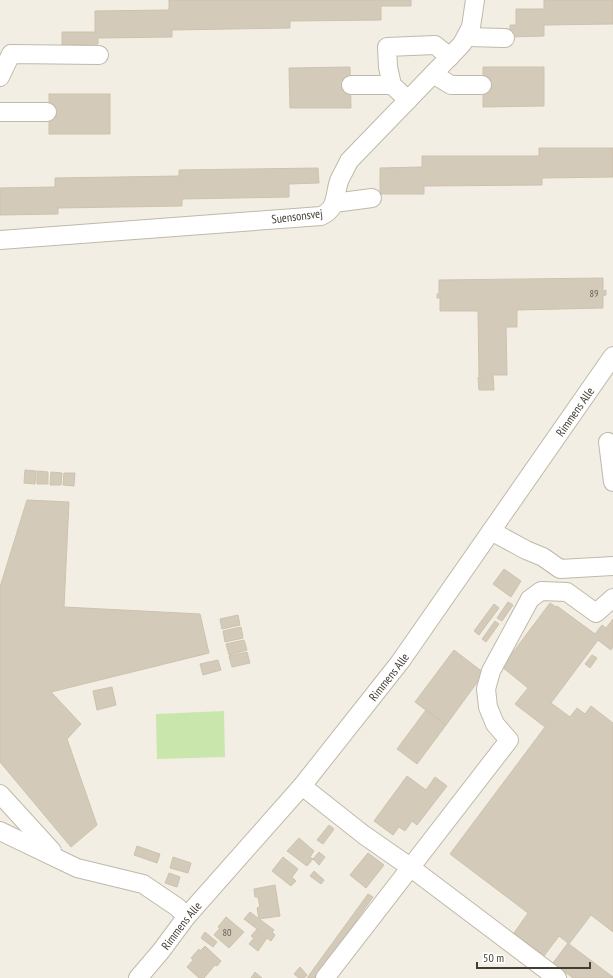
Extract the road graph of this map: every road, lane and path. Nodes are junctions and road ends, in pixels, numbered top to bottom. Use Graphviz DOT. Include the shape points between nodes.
graph roads {
  1 [pos="475,0"];
  2 [pos="467,37"];
  3 [pos="505,38"];
  4 [pos="99,55"];
  5 [pos="450,56"];
  6 [pos="433,74"];
  7 [pos="0,77"];
  8 [pos="351,85"];
  9 [pos="392,85"];
  10 [pos="482,85"];
  11 [pos="408,100"];
  12 [pos="0,112"];
  13 [pos="47,112"];
  14 [pos="372,198"];
  15 [pos="334,203"];
  16 [pos="0,240"];
  17 [pos="613,356"];
  18 [pos="608,442"];
  19 [pos="613,482"];
  20 [pos="491,530"];
  21 [pos="543,557"];
  22 [pos="613,566"];
  23 [pos="553,591"];
  24 [pos="613,598"];
  25 [pos="302,786"];
  26 [pos="0,794"];
  27 [pos="0,831"];
  28 [pos="58,858"];
  29 [pos="410,867"];
  30 [pos="187,916"];
  31 [pos="138,978"];
  32 [pos="325,978"];
  33 [pos="557,978"];
  1 -- 2 [label="street, Suensonsvej"];
  2 -- 3 [label="street"];
  2 -- 5 [label="street, Suensonsvej"];
  4 -- 7 [label="street" via="11,54"];
  5 -- 6 [label="street, Suensonsvej"];
  5 -- 9 [label="street" via="435,45 387,47"];
  6 -- 10 [label="street" via="451,85"];
  6 -- 11 [label="street, Suensonsvej"];
  8 -- 9 [label="street"];
  9 -- 11 [label="street"];
  11 -- 15 [label="street, Suensonsvej" via="349,161 339,181"];
  12 -- 13 [label="street"];
  14 -- 15 [label="street"];
  15 -- 16 [label="street, Suensonsvej" via="328,212 321,216"];
  17 -- 20 [label="street, Rimmens Alle"];
  18 -- 19 [label="street"];
  20 -- 21 [label="street"];
  20 -- 25 [label="street, Rimmens Alle" via="400,662"];
  21 -- 22 [label="street" via="560,569"];
  21 -- 23 [label="street"];
  23 -- 24 [label="street" via="567,592 596,613"];
  23 -- 29 [label="street" via="541,591 530,599 491,670 486,689 488,707 494,724 509,740"];
  25 -- 29 [label="street"];
  25 -- 30 [label="street, Rimmens Alle"];
  26 -- 28 [label="street"];
  27 -- 28 [label="street"];
  28 -- 30 [label="street" via="76,868 143,884"];
  29 -- 32 [label="street"];
  29 -- 33 [label="street"];
  30 -- 31 [label="street, Rimmens Alle"];
}
